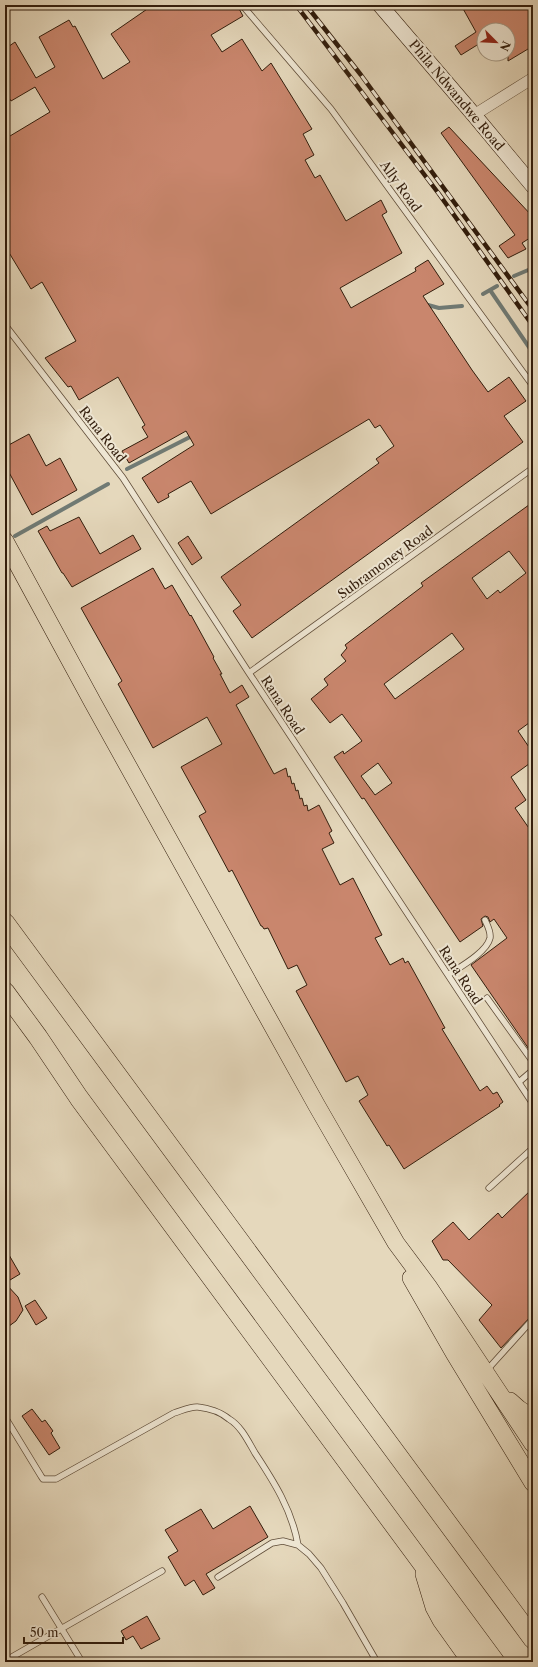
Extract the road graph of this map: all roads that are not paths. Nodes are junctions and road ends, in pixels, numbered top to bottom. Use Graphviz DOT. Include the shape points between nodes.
graph roads {
  1 [pos="242,5"];
  2 [pos="386,8"];
  3 [pos="533,78"];
  4 [pos="474,115"];
  5 [pos="533,186"];
  6 [pos="5,325"];
  7 [pos="533,386"];
  8 [pos="533,468"];
  9 [pos="5,541"];
  10 [pos="249,673"];
  11 [pos="485,920"];
  12 [pos="5,923"];
  13 [pos="448,975"];
  14 [pos="5,992"];
  15 [pos="487,998"];
  16 [pos="533,1062"];
  17 [pos="533,1070"];
  18 [pos="518,1082"];
  19 [pos="533,1104"];
  20 [pos="533,1148"];
  21 [pos="489,1188"];
  22 [pos="396,1243"];
  23 [pos="533,1319"];
  24 [pos="485,1371"];
  25 [pos="496,1389"];
  26 [pos="5,1417"];
  27 [pos="533,1418"];
  28 [pos="533,1444"];
  29 [pos="533,1483"];
  30 [pos="298,1545"];
  31 [pos="422,1564"];
  32 [pos="162,1571"];
  33 [pos="218,1577"];
  34 [pos="42,1596"];
  35 [pos="60,1629"];
  36 [pos="533,1639"];
  37 [pos="5,1661"];
  38 [pos="82,1662"];
  39 [pos="377,1662"];
  40 [pos="472,1662"];
  41 [pos="495,1662"];
  1 -- 7 [label="lane, Ally Road" via="331,110"];
  2 -- 4 [label="street, Phila Ndwandwe Road"];
  3 -- 4 [label="street"];
  4 -- 5 [label="street, Phila Ndwandwe Road"];
  6 -- 10 [label="lane, Rana Road" via="123,478"];
  8 -- 10 [label="lane, Subramoney Road"];
  9 -- 22 [label="main road" via="321,1113"];
  10 -- 13 [label="lane, Rana Road"];
  11 -- 13 [label="lane" via="490,933 488,944"];
  12 -- 36 [label="highway"];
  13 -- 18 [label="lane, Rana Road"];
  14 -- 31 [label="highway" via="78,1098"];
  15 -- 16 [label="lane"];
  17 -- 18 [label="lane"];
  18 -- 19 [label="lane, Rana Road"];
  20 -- 21 [label="lane"];
  22 -- 24 [label="main road"];
  22 -- 29 [label="main road" via="409,1274 432,1316"];
  23 -- 24 [label="lane"];
  24 -- 25 [label="main road"];
  25 -- 27 [label="main road"];
  25 -- 28 [label="main road"];
  26 -- 30 [label="lane" via="43,1479 50,1480 174,1413 198,1407 223,1415 242,1433 279,1491 292,1521"];
  30 -- 33 [label="lane" via="283,1541 272,1543"];
  30 -- 39 [label="lane" via="321,1568"];
  31 -- 40 [label="highway" via="435,1607"];
  31 -- 41 [label="highway"];
  32 -- 35 [label="lane"];
  34 -- 35 [label="lane"];
  35 -- 37 [label="lane"];
  35 -- 38 [label="lane"];
}
